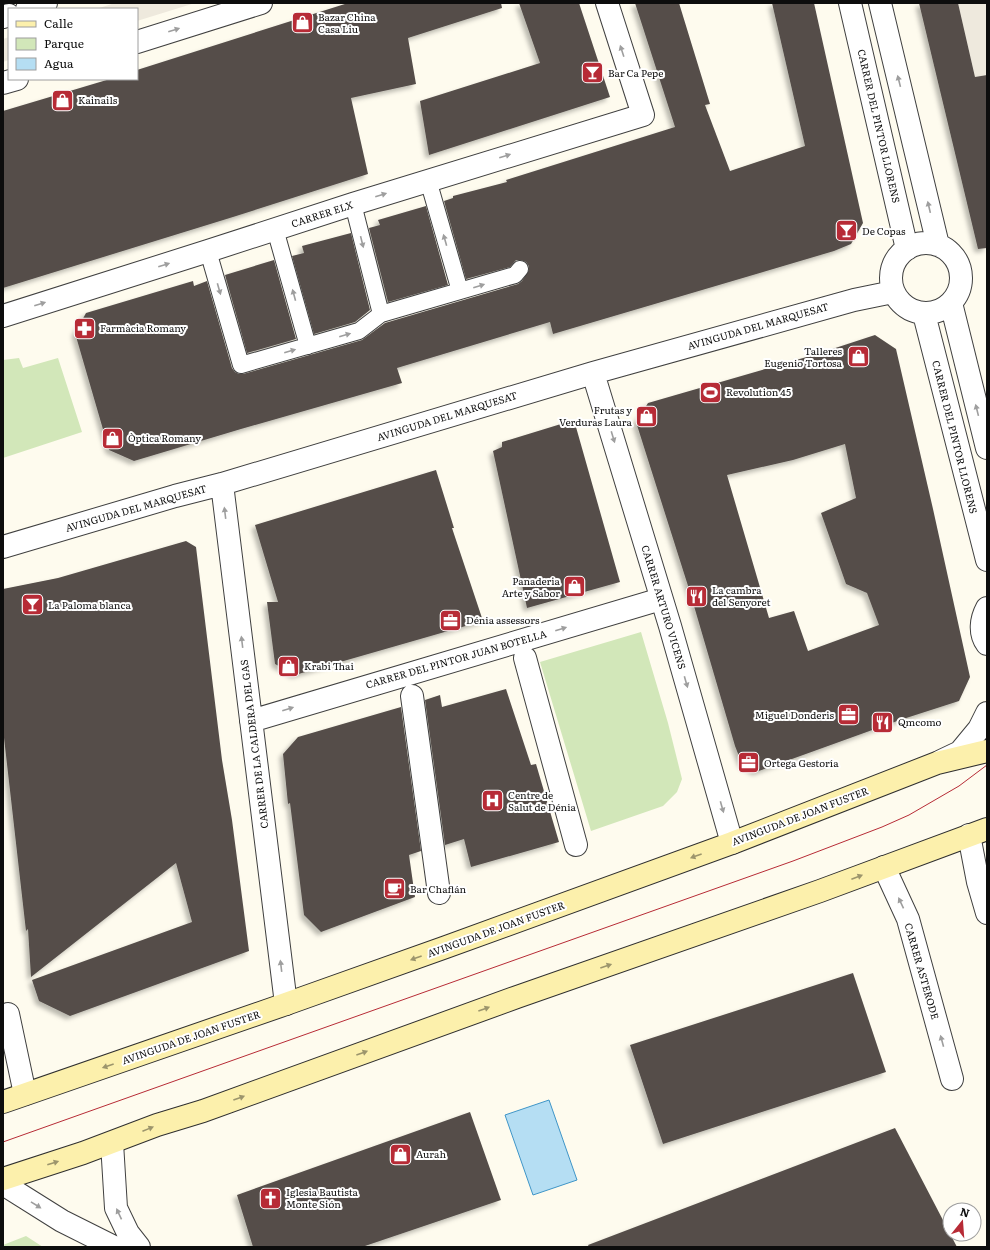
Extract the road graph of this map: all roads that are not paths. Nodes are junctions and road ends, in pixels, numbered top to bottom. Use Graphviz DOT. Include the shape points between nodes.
graph roads {
  1 [pos="46,3"];
  2 [pos="261,3"];
  3 [pos="607,3"];
  4 [pos="850,3"];
  5 [pos="880,3"];
  6 [pos="30,8"];
  7 [pos="138,42"];
  8 [pos="14,80"];
  9 [pos="3,83"];
  10 [pos="428,180"];
  11 [pos="353,204"];
  12 [pos="275,229"];
  13 [pos="938,245"];
  14 [pos="907,249"];
  15 [pos="208,251"];
  16 [pos="520,270"];
  17 [pos="460,292"];
  18 [pos="893,292"];
  19 [pos="951,303"];
  20 [pos="381,314"];
  21 [pos="924,314"];
  22 [pos="3,316"];
  23 [pos="308,346"];
  24 [pos="593,373"];
  25 [pos="987,448"];
  26 [pos="222,484"];
  27 [pos="3,547"];
  28 [pos="987,560"];
  29 [pos="661,599"];
  30 [pos="987,608"];
  31 [pos="987,644"];
  32 [pos="525,658"];
  33 [pos="412,696"];
  34 [pos="987,713"];
  35 [pos="251,721"];
  36 [pos="987,752"];
  37 [pos="937,763"];
  38 [pos="978,832"];
  39 [pos="732,843"];
  40 [pos="576,845"];
  41 [pos="884,867"];
  42 [pos="439,893"];
  43 [pos="987,912"];
  44 [pos="286,1004"];
  45 [pos="8,1014"];
  46 [pos="952,1078"];
  47 [pos="25,1094"];
  48 [pos="3,1102"];
  49 [pos="112,1143"];
  50 [pos="3,1179"];
  51 [pos="3,1184"];
  52 [pos="114,1247"];
  53 [pos="138,1247"];
  1 -- 6 [label="street"];
  7 -- 2 [label="street, one-way"];
  10 -- 3 [label="street, CARRER ELX, one-way" via="642,115"];
  4 -- 14 [label="street, CARRER DEL PINTOR LLORENS"];
  13 -- 5 [label="street, one-way"];
  8 -- 9 [label="street"];
  11 -- 10 [label="street, CARRER ELX, one-way"];
  17 -- 10 [label="lane, one-way"];
  11 -- 12 [label="street, CARRER ELX"];
  11 -- 20 [label="lane, one-way"];
  12 -- 15 [label="street, CARRER ELX"];
  23 -- 12 [label="lane, one-way"];
  13 -- 14 [label="street" via="918,244"];
  13 -- 19 [label="street" via="954,257 959,266 961,286"];
  14 -- 18 [label="street" via="898,257 892,268"];
  22 -- 15 [label="street, CARRER ELX, one-way"];
  15 -- 23 [label="lane, one-way" via="241,365"];
  17 -- 16 [label="lane, one-way" via="515,275"];
  17 -- 20 [label="lane"];
  18 -- 21 [label="street" via="905,307"];
  18 -- 24 [label="street, AVINGUDA DEL MARQUESAT" via="854,300"];
  19 -- 21 [label="street" via="934,313"];
  25 -- 19 [label="street, one-way"];
  23 -- 20 [label="lane, one-way" via="359,331"];
  21 -- 28 [label="street, CARRER DEL PINTOR LLORENS"];
  24 -- 26 [label="street, AVINGUDA DEL MARQUESAT"];
  24 -- 29 [label="street, CARRER ARTURO VICENS, one-way"];
  26 -- 27 [label="street, AVINGUDA DEL MARQUESAT"];
  35 -- 26 [label="street, CARRER DE LA CALDERA DEL GAS, one-way"];
  35 -- 29 [label="street, CARRER DEL PINTOR JUAN BOTELLA, one-way"];
  29 -- 39 [label="street, CARRER ARTURO VICENS, one-way"];
  30 -- 31 [label="street" via="982,618 982,630"];
  32 -- 40 [label="street"];
  33 -- 42 [label="street"];
  34 -- 37 [label="street" via="979,729 960,752"];
  44 -- 35 [label="street, CARRER DE LA CALDERA DEL GAS, one-way"];
  36 -- 37 [label="main road, AVINGUDA DE JOAN FUSTER"];
  37 -- 39 [label="main road, AVINGUDA DE JOAN FUSTER"];
  38 -- 41 [label="main road"];
  38 -- 43 [label="street" via="978,882"];
  39 -- 44 [label="main road, AVINGUDA DE JOAN FUSTER, one-way"];
  46 -- 41 [label="street, CARRER ASTERODE, one-way" via="908,919"];
  49 -- 41 [label="main road, one-way"];
  44 -- 47 [label="main road, AVINGUDA DE JOAN FUSTER, one-way"];
  45 -- 47 [label="street"];
  47 -- 48 [label="main road, AVINGUDA DE JOAN FUSTER"];
  50 -- 49 [label="main road, one-way"];
  53 -- 49 [label="street, one-way" via="116,1208"];
  51 -- 52 [label="street, one-way" via="62,1221"];
}
